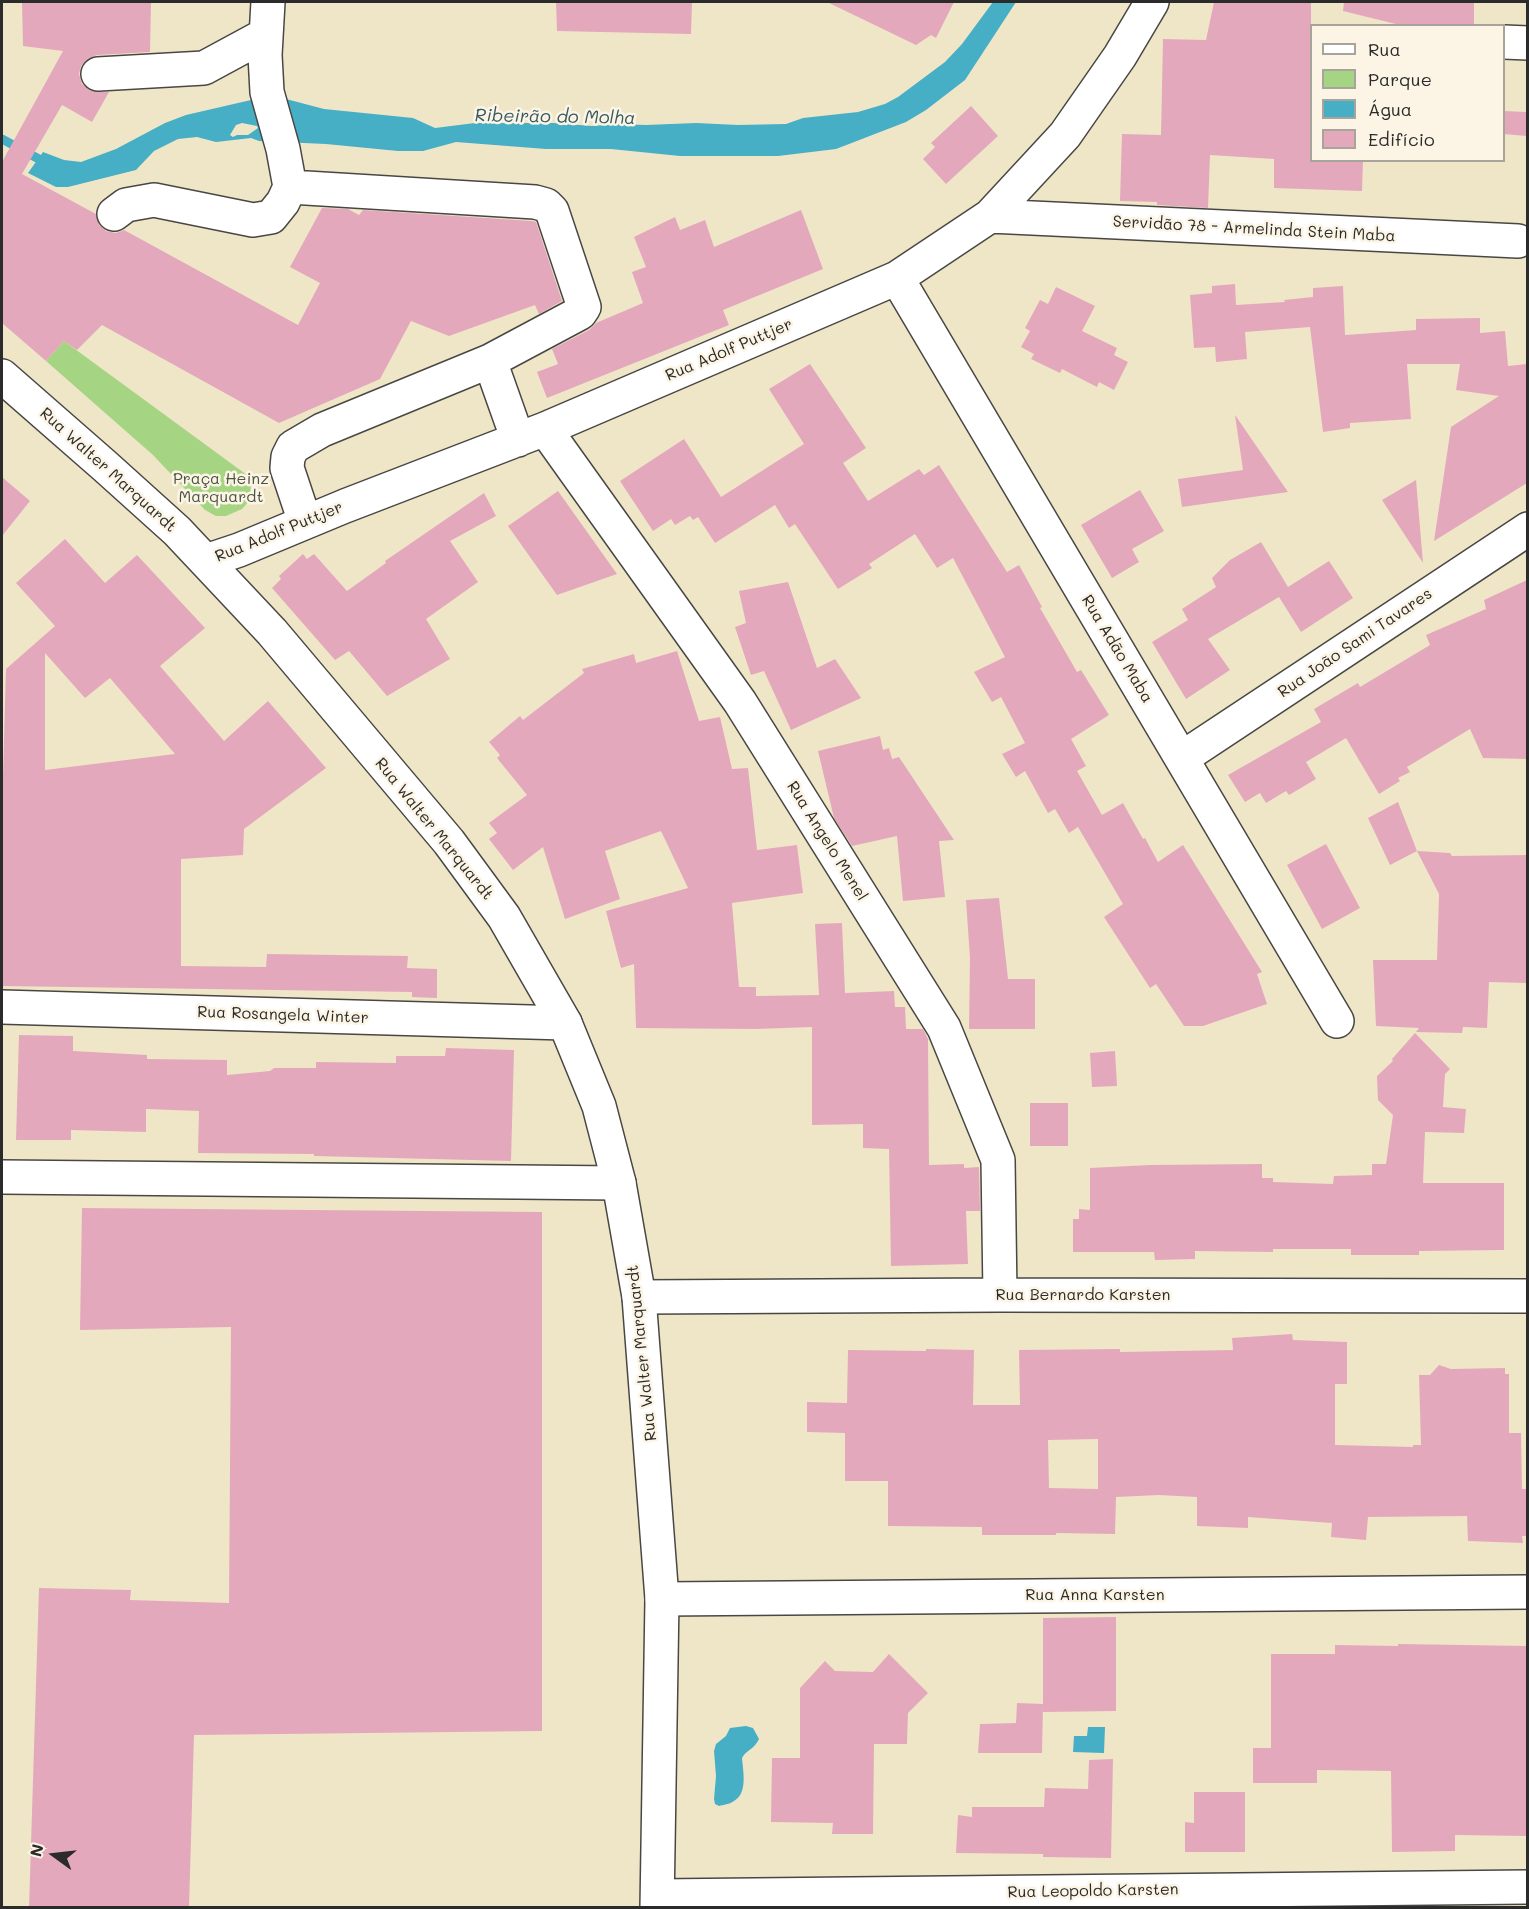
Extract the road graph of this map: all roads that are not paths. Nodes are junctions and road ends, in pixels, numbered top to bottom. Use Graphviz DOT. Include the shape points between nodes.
graph roads {
  1 [pos="268,2"];
  2 [pos="1152,2"];
  3 [pos="265,35"];
  4 [pos="1505,42"];
  5 [pos="1527,42"];
  6 [pos="98,74"];
  7 [pos="290,187"];
  8 [pos="114,214"];
  9 [pos="990,216"];
  10 [pos="1518,241"];
  11 [pos="897,278"];
  12 [pos="490,361"];
  13 [pos="2,376"];
  14 [pos="532,434"];
  15 [pos="305,522"];
  16 [pos="1527,529"];
  17 [pos="206,561"];
  18 [pos="1182,758"];
  19 [pos="2,1007"];
  20 [pos="1337,1021"];
  21 [pos="565,1023"];
  22 [pos="2,1177"];
  23 [pos="619,1183"];
  24 [pos="1000,1295"];
  25 [pos="1527,1296"];
  26 [pos="639,1297"];
  27 [pos="1527,1592"];
  28 [pos="662,1599"];
  29 [pos="1527,1887"];
  30 [pos="657,1902"];
  1 -- 3 [label="street"];
  2 -- 9 [label="street, Rua Adolf Puttjer" via="1065,135"];
  3 -- 6 [label="street" via="204,68"];
  3 -- 7 [label="street" via="267,92"];
  4 -- 5 [label="street"];
  7 -- 8 [label="street" via="271,217 253,220 154,200 126,205"];
  7 -- 12 [label="street" via="546,205 552,211 584,307 580,313"];
  9 -- 10 [label="street, Servidão 78 - Armelinda Stein Maba"];
  9 -- 11 [label="street, Rua Adolf Puttjer"];
  11 -- 14 [label="street, Rua Adolf Puttjer"];
  11 -- 18 [label="street, Rua Adão Maba"];
  12 -- 14 [label="street, Rua Angelo Menel"];
  12 -- 15 [label="street" via="322,430 293,447 287,468"];
  13 -- 17 [label="street, Rua Walter Marquardt"];
  14 -- 15 [label="street, Rua Adolf Puttjer"];
  14 -- 24 [label="street, Rua Angelo Menel" via="740,702 944,1028 998,1160"];
  15 -- 17 [label="street, Rua Adolf Puttjer"];
  16 -- 18 [label="street, Rua João Sami Tavares"];
  17 -- 21 [label="street, Rua Walter Marquardt" via="272,632 449,843 504,917"];
  18 -- 20 [label="street, Rua Adão Maba"];
  19 -- 21 [label="street, Rua Rosangela Winter"];
  21 -- 23 [label="street, Rua Walter Marquardt" via="599,1106"];
  22 -- 23 [label="street"];
  23 -- 26 [label="street, Rua Walter Marquardt"];
  24 -- 25 [label="street, Rua Bernardo Karsten"];
  24 -- 26 [label="street, Rua Bernardo Karsten"];
  26 -- 28 [label="street, Rua Walter Marquardt"];
  27 -- 28 [label="street, Rua Anna Karsten"];
  28 -- 30 [label="street, Rua Walter Marquardt"];
  29 -- 30 [label="street, Rua Leopoldo Karsten"];
}
